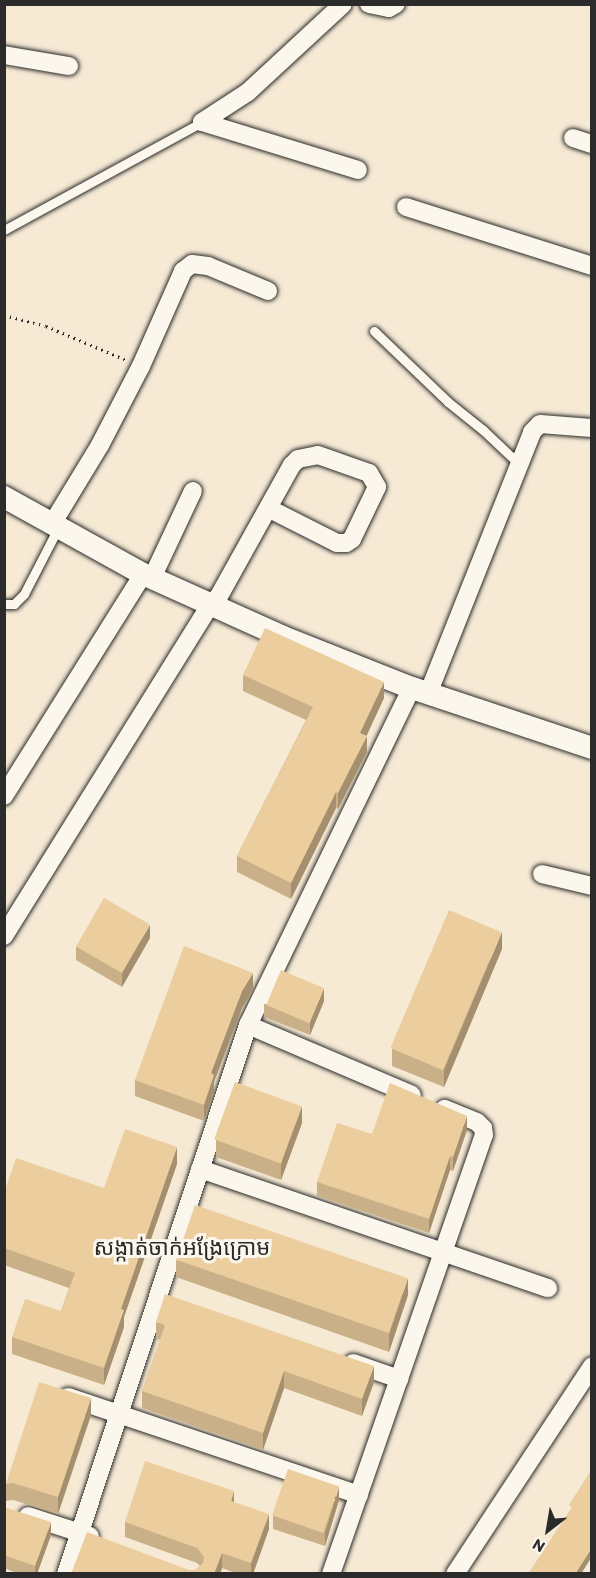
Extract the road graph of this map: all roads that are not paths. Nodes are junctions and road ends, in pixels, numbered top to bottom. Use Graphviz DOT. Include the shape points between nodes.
graph roads {
  1 [pos="369,4"];
  2 [pos="396,4"];
  3 [pos="340,5"];
  4 [pos="4,55"];
  5 [pos="69,66"];
  6 [pos="202,122"];
  7 [pos="573,138"];
  8 [pos="591,144"];
  9 [pos="358,170"];
  10 [pos="406,207"];
  11 [pos="4,230"];
  12 [pos="591,266"];
  13 [pos="268,291"];
  14 [pos="374,331"];
  15 [pos="591,426"];
  16 [pos="518,463"];
  17 [pos="193,491"];
  18 [pos="4,497"];
  19 [pos="268,508"];
  20 [pos="55,526"];
  21 [pos="148,576"];
  22 [pos="4,604"];
  23 [pos="210,605"];
  24 [pos="420,691"];
  25 [pos="591,748"];
  26 [pos="4,796"];
  27 [pos="542,874"];
  28 [pos="591,886"];
  29 [pos="4,936"];
  30 [pos="248,1025"];
  31 [pos="200,1168"];
  32 [pos="444,1251"];
  33 [pos="548,1288"];
  34 [pos="158,1296"];
  35 [pos="180,1303"];
  36 [pos="333,1356"];
  37 [pos="591,1366"];
  38 [pos="399,1379"];
  39 [pos="56,1394"];
  40 [pos="120,1412"];
  41 [pos="359,1495"];
  42 [pos="10,1511"];
  43 [pos="80,1532"];
  44 [pos="111,1543"];
  45 [pos="66,1574"];
  46 [pos="331,1574"];
  47 [pos="455,1574"];
  1 -- 2 [label="street" via="389,8"];
  3 -- 6 [label="street" via="248,92"];
  4 -- 5 [label="street"];
  6 -- 9 [label="street"];
  6 -- 11 [label="lane"];
  7 -- 8 [label="street"];
  10 -- 12 [label="street"];
  13 -- 20 [label="street" via="208,266 192,264 183,271 141,366"];
  14 -- 16 [label="lane"];
  15 -- 16 [label="street" via="540,424 532,432"];
  16 -- 24 [label="street"];
  17 -- 21 [label="street"];
  18 -- 20 [label="street"];
  19 -- 19 [label="street" via="292,465 298,459 318,455 369,473 377,487 352,539 345,543 337,543"];
  19 -- 23 [label="street" via="219,596"];
  20 -- 21 [label="street"];
  20 -- 22 [label="lane" via="24,594 14,604"];
  21 -- 23 [label="street"];
  21 -- 26 [label="street"];
  23 -- 24 [label="street"];
  23 -- 29 [label="street"];
  24 -- 25 [label="street"];
  24 -- 30 [label="street"];
  27 -- 28 [label="street"];
  30 -- 31 [label="street"];
  30 -- 32 [label="street" via="477,1122 483,1128 484,1135"];
  31 -- 32 [label="street"];
  31 -- 34 [label="street"];
  32 -- 33 [label="street"];
  32 -- 38 [label="street"];
  34 -- 35 [label="street"];
  34 -- 40 [label="street"];
  36 -- 38 [label="street"];
  37 -- 47 [label="street"];
  38 -- 41 [label="street"];
  39 -- 40 [label="street"];
  40 -- 41 [label="street"];
  40 -- 43 [label="street"];
  41 -- 46 [label="street"];
  42 -- 43 [label="street"];
  43 -- 44 [label="street"];
  43 -- 45 [label="street"];
}
